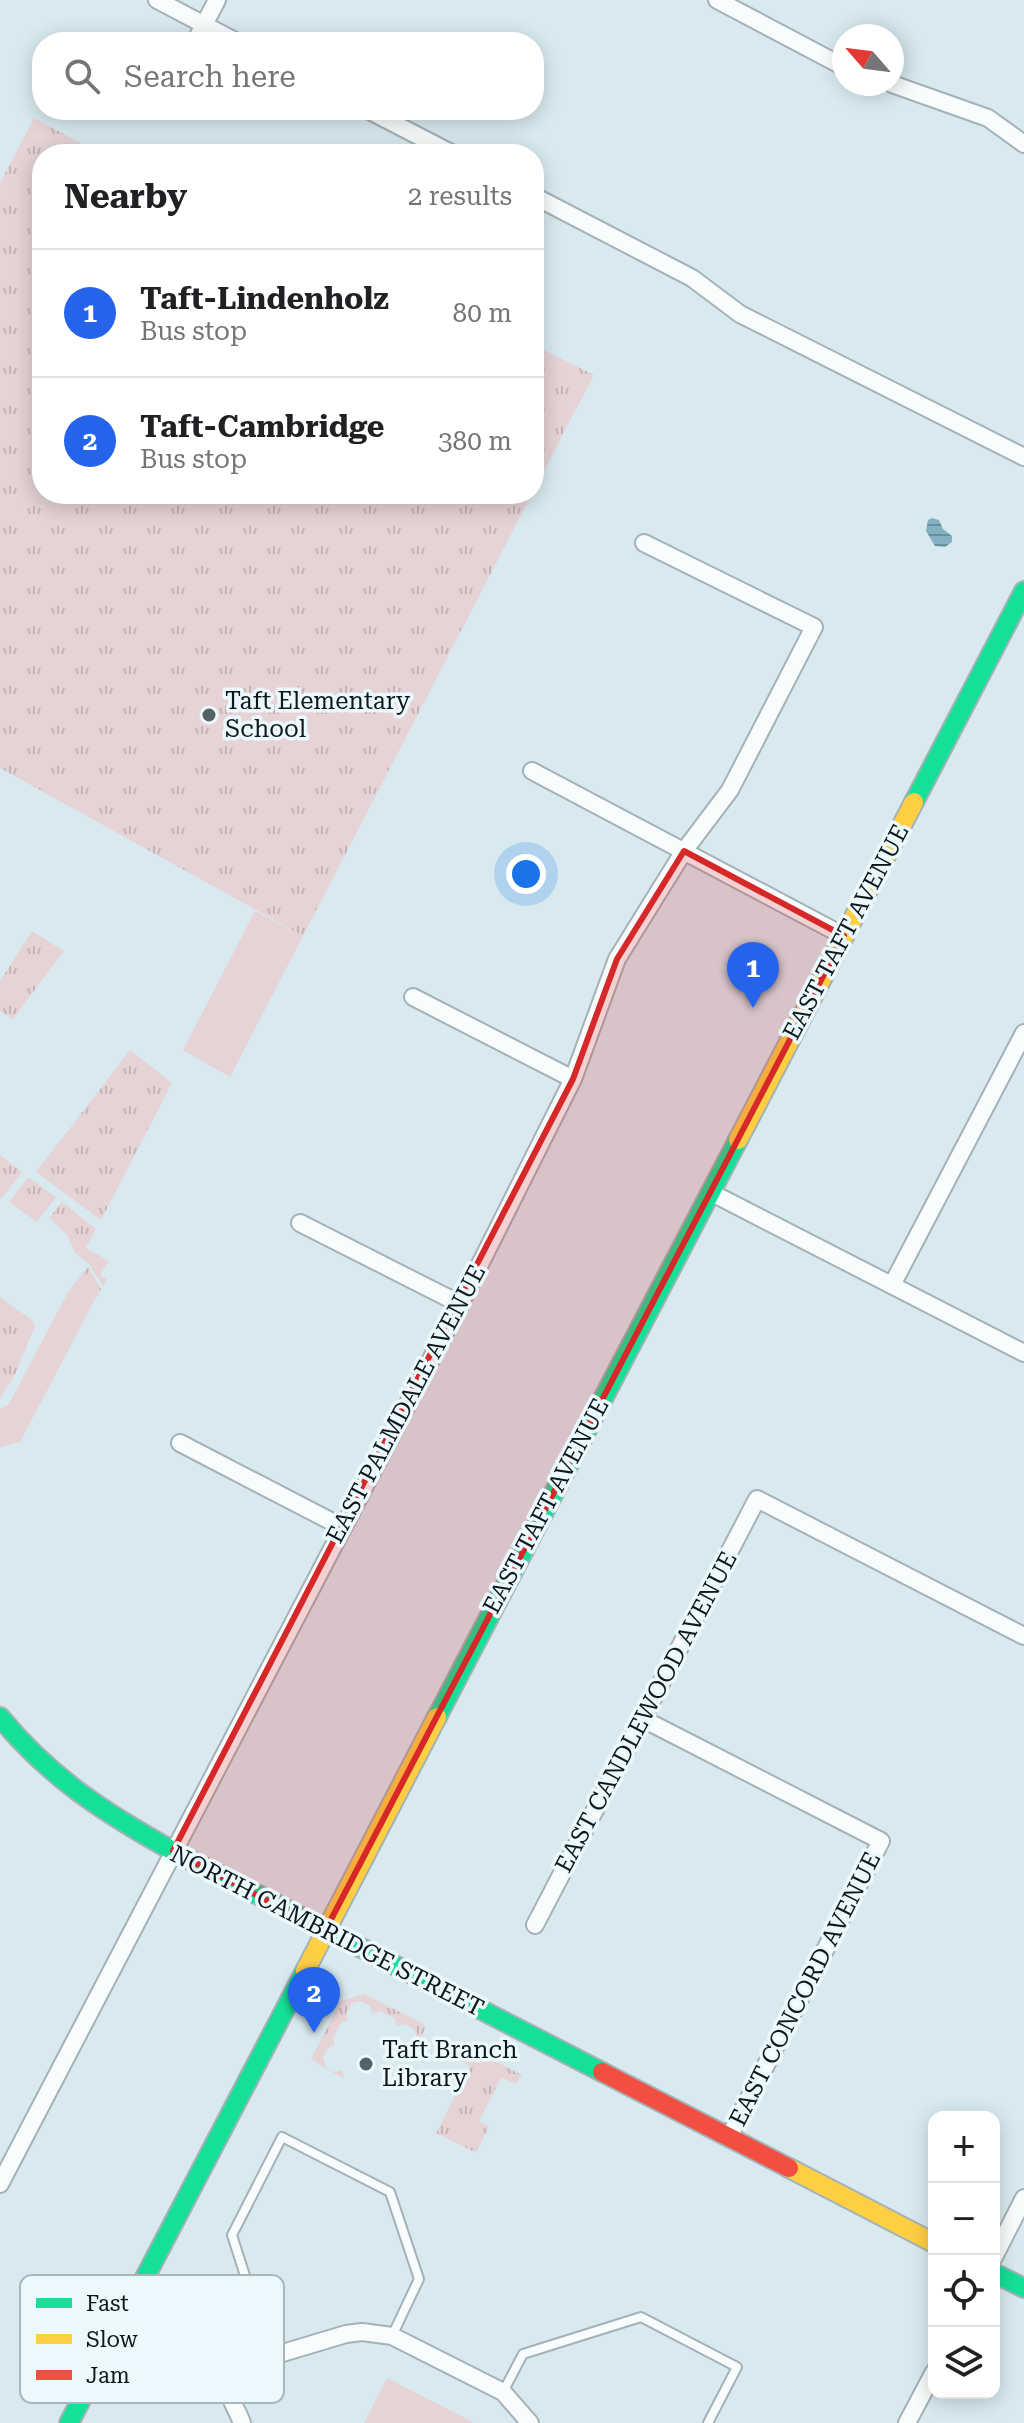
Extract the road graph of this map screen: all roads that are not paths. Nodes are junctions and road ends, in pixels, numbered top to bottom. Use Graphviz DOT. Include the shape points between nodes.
graph roads {
  1 [pos="157,0"];
  2 [pos="217,0"];
  3 [pos="722,1"];
  4 [pos="204,25"];
  5 [pos="200,32"];
  6 [pos="218,32"];
  7 [pos="832,61"];
  8 [pos="904,88"];
  9 [pos="387,120"];
  10 [pos="434,144"];
  11 [pos="1024,144"];
  12 [pos="544,201"];
  13 [pos="1024,457"];
  14 [pos="644,543"];
  15 [pos="1024,591"];
  16 [pos="532,771"];
  17 [pos="684,851"];
  18 [pos="844,936"];
  19 [pos="413,997"];
  20 [pos="1024,1033"];
  21 [pos="573,1079"];
  22 [pos="710,1192"];
  23 [pos="300,1223"];
  24 [pos="892,1285"];
  25 [pos="460,1304"];
  26 [pos="1024,1353"];
  27 [pos="180,1443"];
  28 [pos="342,1527"];
  29 [pos="1024,1636"];
  30 [pos="0,1717"];
  31 [pos="643,1719"];
  32 [pos="173,1851"];
  33 [pos="535,1925"];
  34 [pos="325,1931"];
  35 [pos="729,2137"];
  36 [pos="0,2184"];
  37 [pos="1024,2198"];
  38 [pos="928,2240"];
  39 [pos="995,2255"];
  40 [pos="146,2275"];
  41 [pos="245,2275"];
  42 [pos="1000,2276"];
  43 [pos="1024,2288"];
  44 [pos="392,2336"];
  45 [pos="284,2353"];
  46 [pos="928,2383"];
  47 [pos="503,2392"];
  48 [pos="79,2403"];
  49 [pos="233,2403"];
  50 [pos="240,2422"];
  51 [pos="69,2423"];
  52 [pos="530,2423"];
  53 [pos="708,2423"];
  54 [pos="907,2423"];
  1 -- 4 [label="street"];
  2 -- 4 [label="street"];
  3 -- 7 [label="street"];
  4 -- 5 [label="street"];
  4 -- 6 [label="street"];
  8 -- 11 [label="street" via="988,118"];
  9 -- 10 [label="street"];
  12 -- 13 [label="street" via="692,278 740,314"];
  14 -- 17 [label="street, EAST PALMDALE AVENUE" via="814,627 730,790"];
  15 -- 18 [label="main road, EAST TAFT AVENUE"];
  16 -- 17 [label="street"];
  17 -- 18 [label="street"];
  17 -- 21 [label="street, EAST PALMDALE AVENUE" via="617,959"];
  18 -- 22 [label="main road, EAST TAFT AVENUE"];
  19 -- 21 [label="street"];
  20 -- 24 [label="street"];
  21 -- 25 [label="street, EAST PALMDALE AVENUE"];
  22 -- 24 [label="street"];
  22 -- 34 [label="main road, EAST TAFT AVENUE"];
  23 -- 25 [label="street"];
  24 -- 26 [label="street"];
  25 -- 28 [label="street, EAST PALMDALE AVENUE"];
  27 -- 28 [label="street"];
  28 -- 32 [label="street, EAST PALMDALE AVENUE"];
  29 -- 31 [label="street, EAST CANDLEWOOD AVENUE" via="757,1499"];
  30 -- 32 [label="main road, NORTH CAMBRIDGE STREET" via="64,1786"];
  31 -- 33 [label="street, EAST CANDLEWOOD AVENUE"];
  31 -- 35 [label="street, EAST CONCORD AVENUE" via="881,1841"];
  32 -- 34 [label="main road, NORTH CAMBRIDGE STREET"];
  32 -- 36 [label="street, EAST PALMDALE AVENUE"];
  34 -- 35 [label="main road, NORTH CAMBRIDGE STREET"];
  34 -- 40 [label="main road, EAST TAFT AVENUE"];
  35 -- 38 [label="main road, NORTH CAMBRIDGE STREET"];
  37 -- 39 [label="street"];
  41 -- 44 [label="lane" via="232,2235 282,2137 390,2192 419,2279"];
  42 -- 43 [label="main road"];
  44 -- 45 [label="street" via="346,2334"];
  44 -- 47 [label="street"];
  46 -- 54 [label="street"];
  47 -- 52 [label="street"];
  47 -- 53 [label="lane" via="523,2354 641,2317 737,2367"];
  48 -- 51 [label="main road, EAST TAFT AVENUE"];
  49 -- 50 [label="street"];
}
